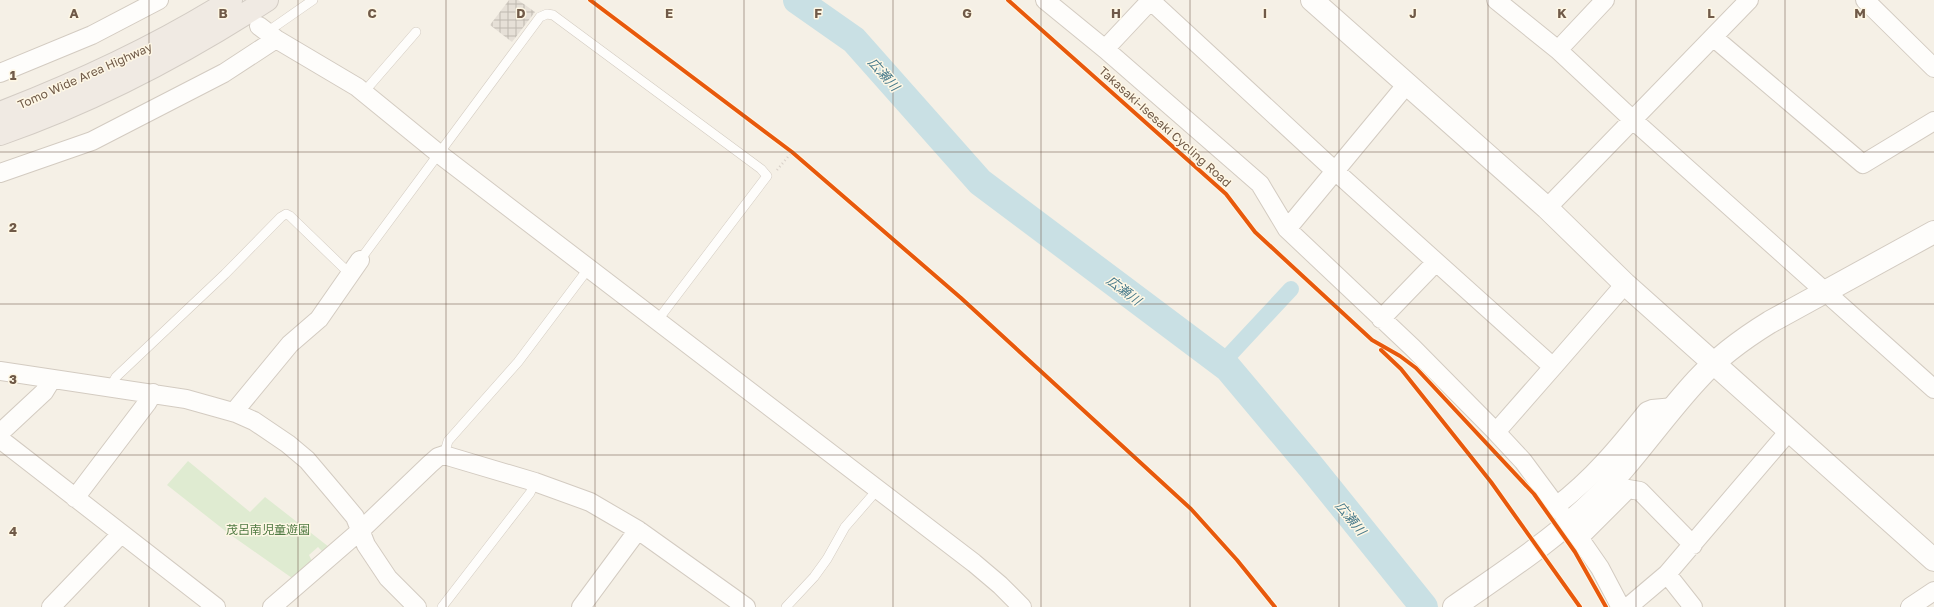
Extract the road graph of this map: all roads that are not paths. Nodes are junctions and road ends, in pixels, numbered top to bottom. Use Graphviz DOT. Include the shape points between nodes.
graph roads {
  1 [pos="159,0"];
  2 [pos="231,0"];
  3 [pos="267,0"];
  4 [pos="313,0"];
  5 [pos="1045,0"];
  6 [pos="1150,0"];
  7 [pos="1312,0"];
  8 [pos="1496,0"];
  9 [pos="1605,0"];
  10 [pos="1749,0"];
  11 [pos="1865,0"];
  12 [pos="267,32"];
  13 [pos="416,32"];
  14 [pos="1713,37"];
  15 [pos="1105,49"];
  16 [pos="1558,50"];
  17 [pos="1934,68"];
  18 [pos="0,73"];
  19 [pos="1407,84"];
  20 [pos="364,92"];
  21 [pos="0,113"];
  22 [pos="1633,120"];
  23 [pos="1934,121"];
  24 [pos="0,134"];
  25 [pos="438,153"];
  26 [pos="1334,170"];
  27 [pos="0,173"];
  28 [pos="1547,208"];
  29 [pos="1287,229"];
  30 [pos="1934,232"];
  31 [pos="360,260"];
  32 [pos="1436,262"];
  33 [pos="588,269"];
  34 [pos="351,275"];
  35 [pos="1626,284"];
  36 [pos="1825,292"];
  37 [pos="1381,319"];
  38 [pos="657,321"];
  39 [pos="1715,363"];
  40 [pos="1553,367"];
  41 [pos="0,371"];
  42 [pos="52,379"];
  43 [pos="110,388"];
  44 [pos="1934,389"];
  45 [pos="152,393"];
  46 [pos="1674,407"];
  47 [pos="236,413"];
  48 [pos="1790,430"];
  49 [pos="1496,432"];
  50 [pos="0,433"];
  51 [pos="0,439"];
  52 [pos="444,455"];
  53 [pos="535,482"];
  54 [pos="878,489"];
  55 [pos="75,498"];
  56 [pos="361,530"];
  57 [pos="638,530"];
  58 [pos="121,534"];
  59 [pos="1693,545"];
  60 [pos="1934,560"];
  61 [pos="1667,574"];
  62 [pos="1934,591"];
  63 [pos="51,607"];
  64 [pos="216,607"];
  65 [pos="272,607"];
  66 [pos="417,607"];
  67 [pos="442,607"];
  68 [pos="581,607"];
  69 [pos="746,607"];
  70 [pos="786,607"];
  71 [pos="1022,607"];
  72 [pos="1454,607"];
  73 [pos="1623,607"];
  74 [pos="1628,607"];
  75 [pos="1693,607"];
  76 [pos="1910,607"];
  1 -- 18 [label="street" via="92,35"];
  2 -- 21 [label="highway, Tomo Wide Area Highway" via="163,40 106,69"];
  3 -- 24 [label="highway, Tomo Wide Area Highway" via="174,58 53,116"];
  4 -- 12 [label="lane"];
  5 -- 15 [label="street"];
  6 -- 15 [label="street"];
  6 -- 26 [label="street"];
  7 -- 19 [label="street"];
  8 -- 16 [label="street"];
  9 -- 16 [label="street"];
  10 -- 14 [label="street"];
  11 -- 17 [label="street"];
  12 -- 20 [label="street"];
  12 -- 27 [label="street" via="224,73 92,142"];
  13 -- 20 [label="lane"];
  14 -- 22 [label="street"];
  14 -- 23 [label="street" via="1863,164"];
  15 -- 29 [label="street" via="1260,184"];
  16 -- 22 [label="street"];
  19 -- 26 [label="street"];
  19 -- 28 [label="street"];
  20 -- 25 [label="street"];
  22 -- 28 [label="street"];
  22 -- 36 [label="street"];
  25 -- 31 [label="lane"];
  25 -- 33 [label="street"];
  25 -- 38 [label="lane" via="531,28 540,17 547,14 553,15 761,169 767,176 766,179"];
  26 -- 29 [label="street"];
  26 -- 32 [label="street"];
  28 -- 35 [label="street"];
  29 -- 37 [label="street"];
  30 -- 36 [label="street"];
  31 -- 34 [label="street"];
  32 -- 37 [label="street"];
  32 -- 40 [label="street"];
  33 -- 38 [label="street"];
  33 -- 52 [label="lane" via="518,362 448,441"];
  34 -- 43 [label="lane" via="290,216 281,216 225,274 116,377"];
  34 -- 47 [label="street" via="319,319 290,344 238,407"];
  35 -- 39 [label="street"];
  35 -- 40 [label="street"];
  36 -- 39 [label="street" via="1747,336"];
  36 -- 44 [label="street"];
  37 -- 49 [label="street"];
  38 -- 54 [label="street"];
  39 -- 46 [label="street" via="1696,380"];
  39 -- 48 [label="street"];
  40 -- 49 [label="street"];
  41 -- 42 [label="street"];
  42 -- 43 [label="street"];
  42 -- 50 [label="street" via="44,392"];
  43 -- 45 [label="street"];
  45 -- 47 [label="street" via="186,399"];
  45 -- 55 [label="street"];
  46 -- 49 [label="street" via="1647,411 1610,457 1558,509 1523,461"];
  46 -- 72 [label="street" via="1592,503 1530,553"];
  47 -- 56 [label="street" via="271,432 307,460 355,517"];
  48 -- 59 [label="street"];
  48 -- 60 [label="street"];
  51 -- 55 [label="street"];
  52 -- 53 [label="street"];
  52 -- 56 [label="street" via="430,464"];
  53 -- 57 [label="street" via="590,502"];
  53 -- 67 [label="lane" via="530,494"];
  54 -- 70 [label="lane" via="845,527 814,577"];
  54 -- 71 [label="street" via="974,563"];
  55 -- 58 [label="street"];
  56 -- 65 [label="street"];
  56 -- 66 [label="street" via="366,545 388,578"];
  57 -- 68 [label="street"];
  57 -- 69 [label="street"];
  58 -- 63 [label="street"];
  58 -- 64 [label="street"];
  59 -- 61 [label="street"];
  59 -- 73 [label="street" via="1640,491 1628,489 1577,535"];
  61 -- 74 [label="street"];
  61 -- 75 [label="street"];
  62 -- 76 [label="street"];
}
